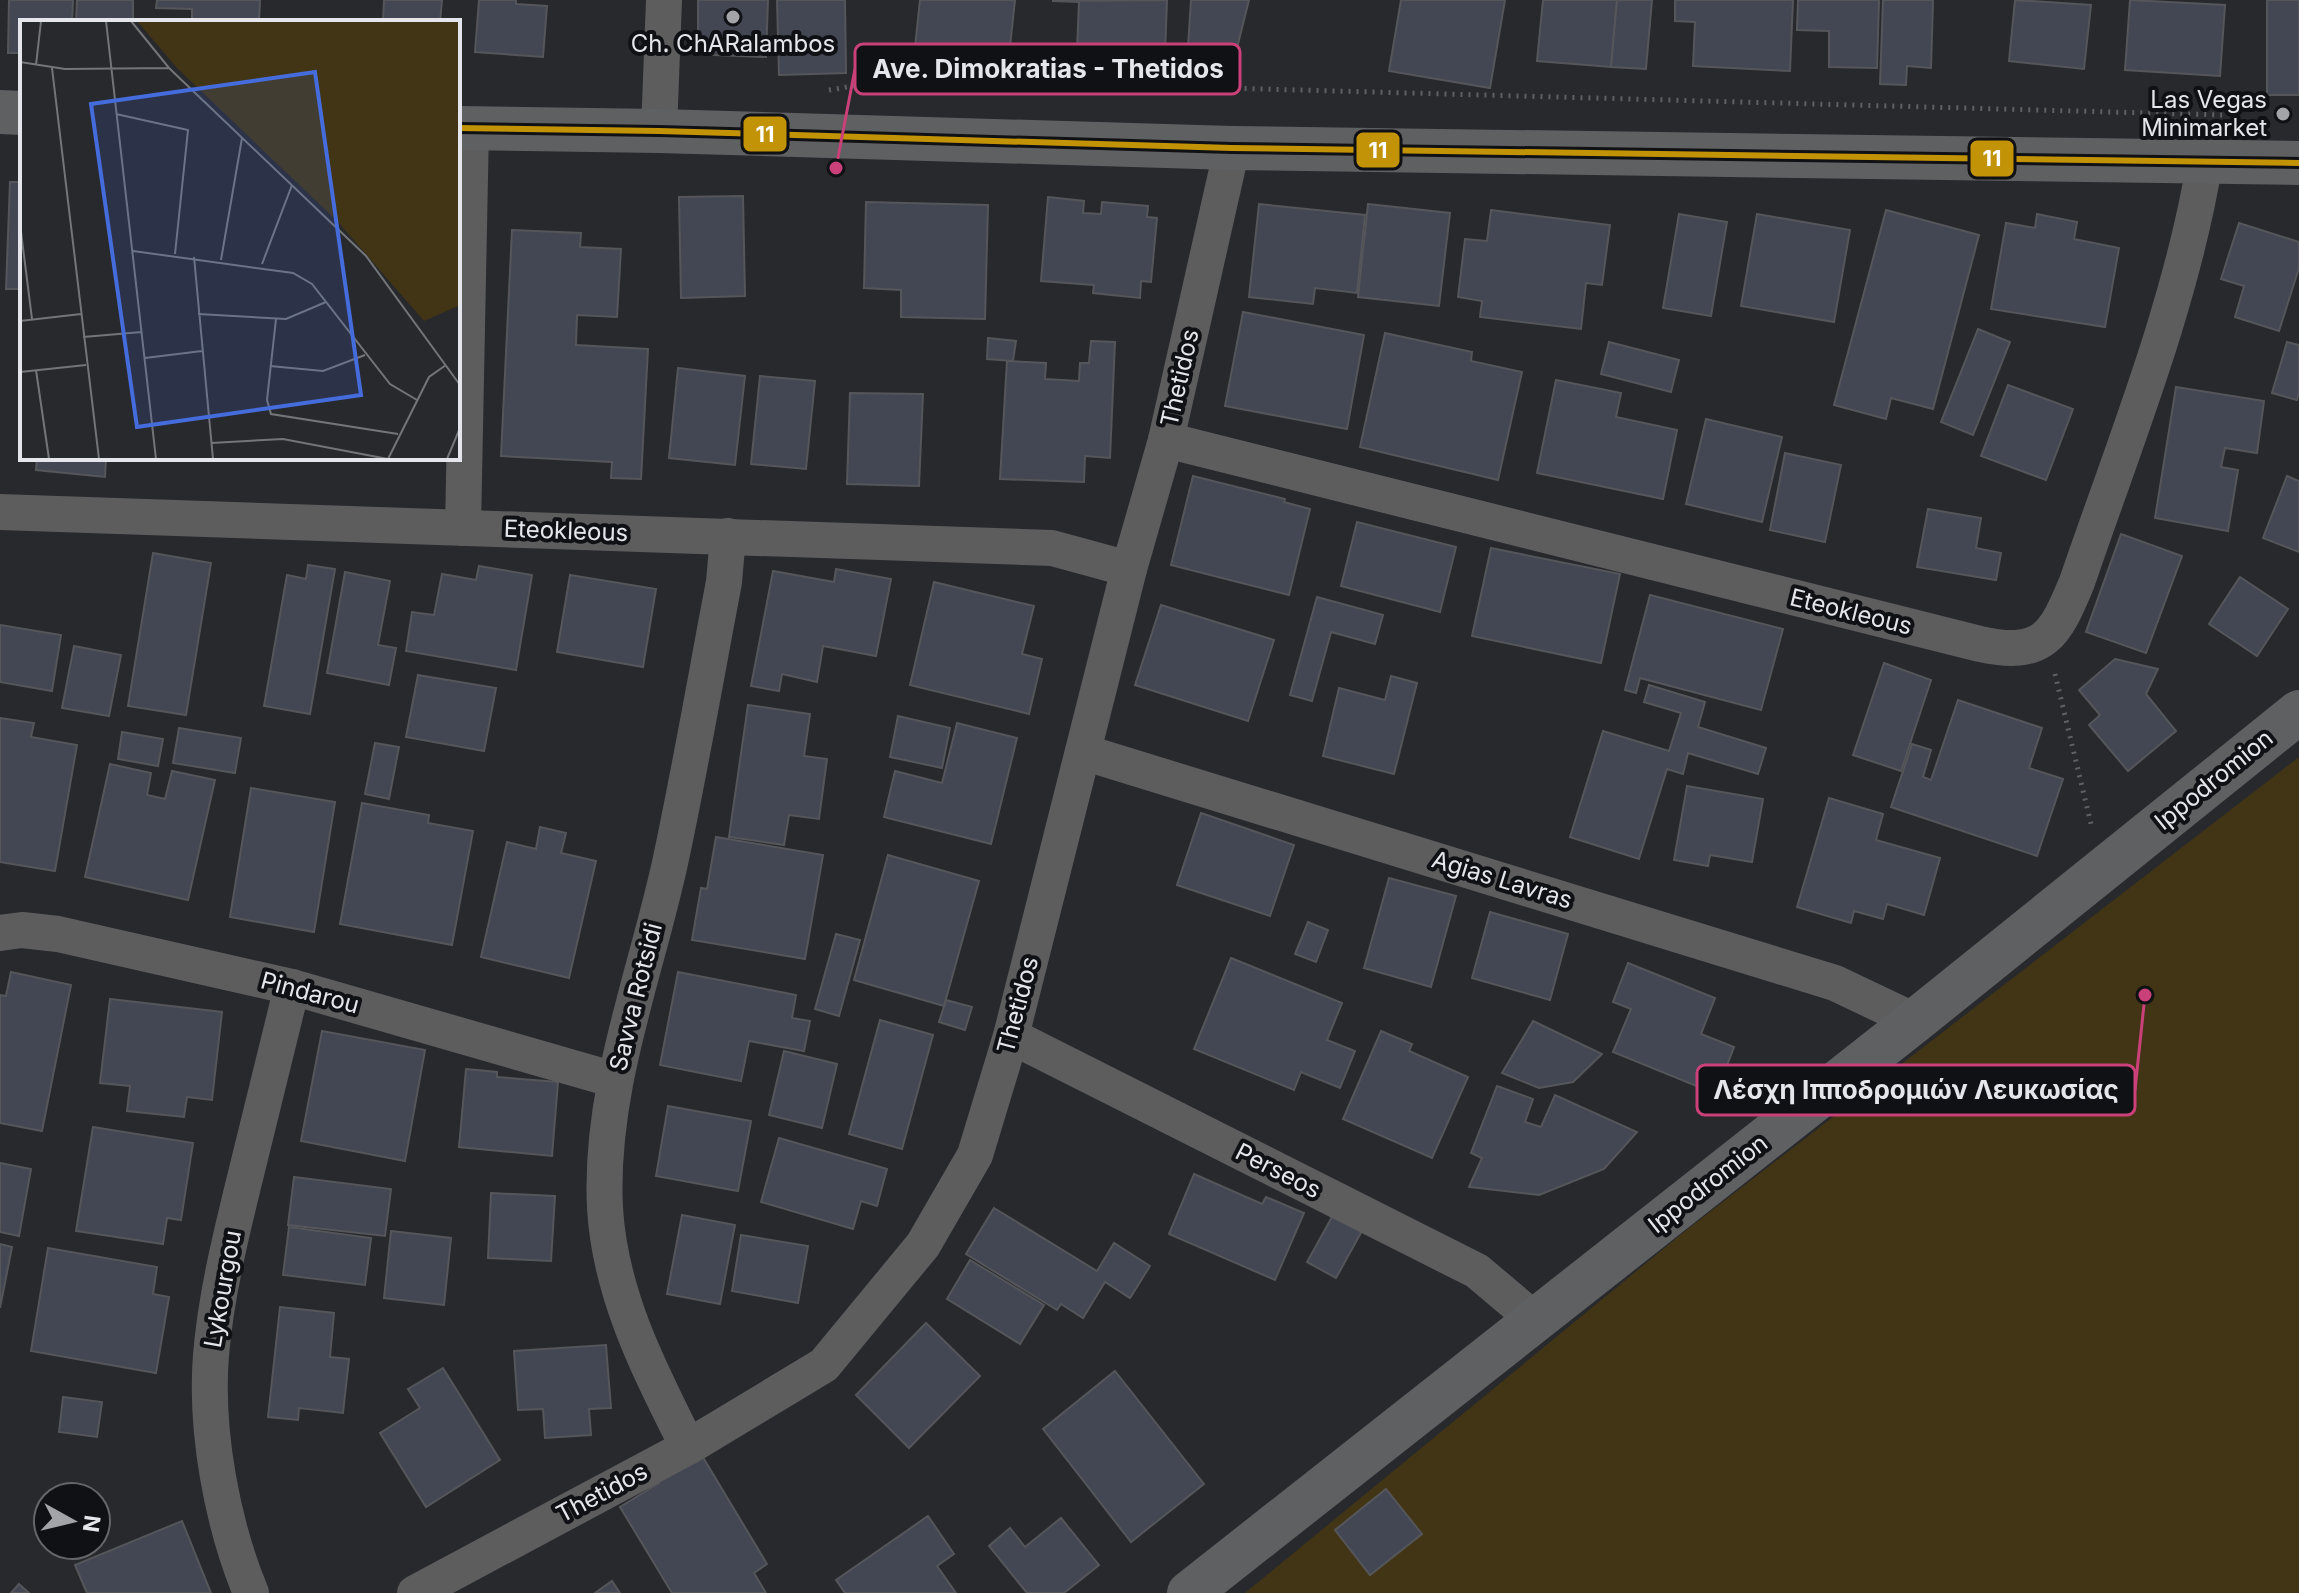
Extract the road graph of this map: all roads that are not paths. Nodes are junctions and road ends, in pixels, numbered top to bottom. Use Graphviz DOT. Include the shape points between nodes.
graph roads {
  1 [pos="664,0"];
  2 [pos="0,112"];
  3 [pos="20,113"];
  4 [pos="464,128"];
  5 [pos="659,131"];
  6 [pos="1232,148"];
  7 [pos="2205,161"];
  8 [pos="2299,163"];
  9 [pos="1166,440"];
  10 [pos="0,512"];
  11 [pos="463,528"];
  12 [pos="728,536"];
  13 [pos="1129,569"];
  14 [pos="2299,712"];
  15 [pos="1083,752"];
  16 [pos="0,933"];
  17 [pos="292,987"];
  18 [pos="1915,1021"];
  19 [pos="1011,1036"];
  20 [pos="615,1080"];
  21 [pos="1535,1320"];
  22 [pos="688,1447"];
  23 [pos="251,1593"];
  24 [pos="415,1593"];
  25 [pos="1189,1593"];
  1 -- 5 [label="street"];
  2 -- 3 [label="main road"];
  4 -- 5 [label="main road"];
  4 -- 11 [label="street"];
  5 -- 6 [label="main road"];
  6 -- 7 [label="main road"];
  6 -- 9 [label="street, Thetidos"];
  7 -- 8 [label="main road"];
  7 -- 9 [label="street, Eteokleous" via="2178,284 2077,582 2061,620 2046,638 2024,648 1980,644"];
  9 -- 13 [label="street, Thetidos"];
  10 -- 11 [label="street, Eteokleous"];
  11 -- 12 [label="street, Eteokleous"];
  12 -- 13 [label="street, Eteokleous" via="1052,548"];
  12 -- 20 [label="street, Savva Rotsidi" via="724,582 670,864"];
  13 -- 15 [label="street, Thetidos"];
  14 -- 18 [label="main road, Ippodromion"];
  15 -- 18 [label="street, Agias Lavras" via="1835,983"];
  15 -- 19 [label="street, Thetidos"];
  16 -- 17 [label="street, Pindarou" via="58,934"];
  17 -- 20 [label="street, Pindarou"];
  17 -- 23 [label="street, Lykourgou" via="220,1282 211,1357 222,1498"];
  18 -- 21 [label="main road, Ippodromion"];
  19 -- 21 [label="street, Perseos" via="1477,1271"];
  19 -- 22 [label="street, Thetidos" via="975,1155 923,1245 824,1365"];
  20 -- 22 [label="street, Savva Rotsidi" via="605,1194 614,1266 627,1319"];
  21 -- 25 [label="main road, Ippodromion"];
  22 -- 24 [label="street, Thetidos"];
}
